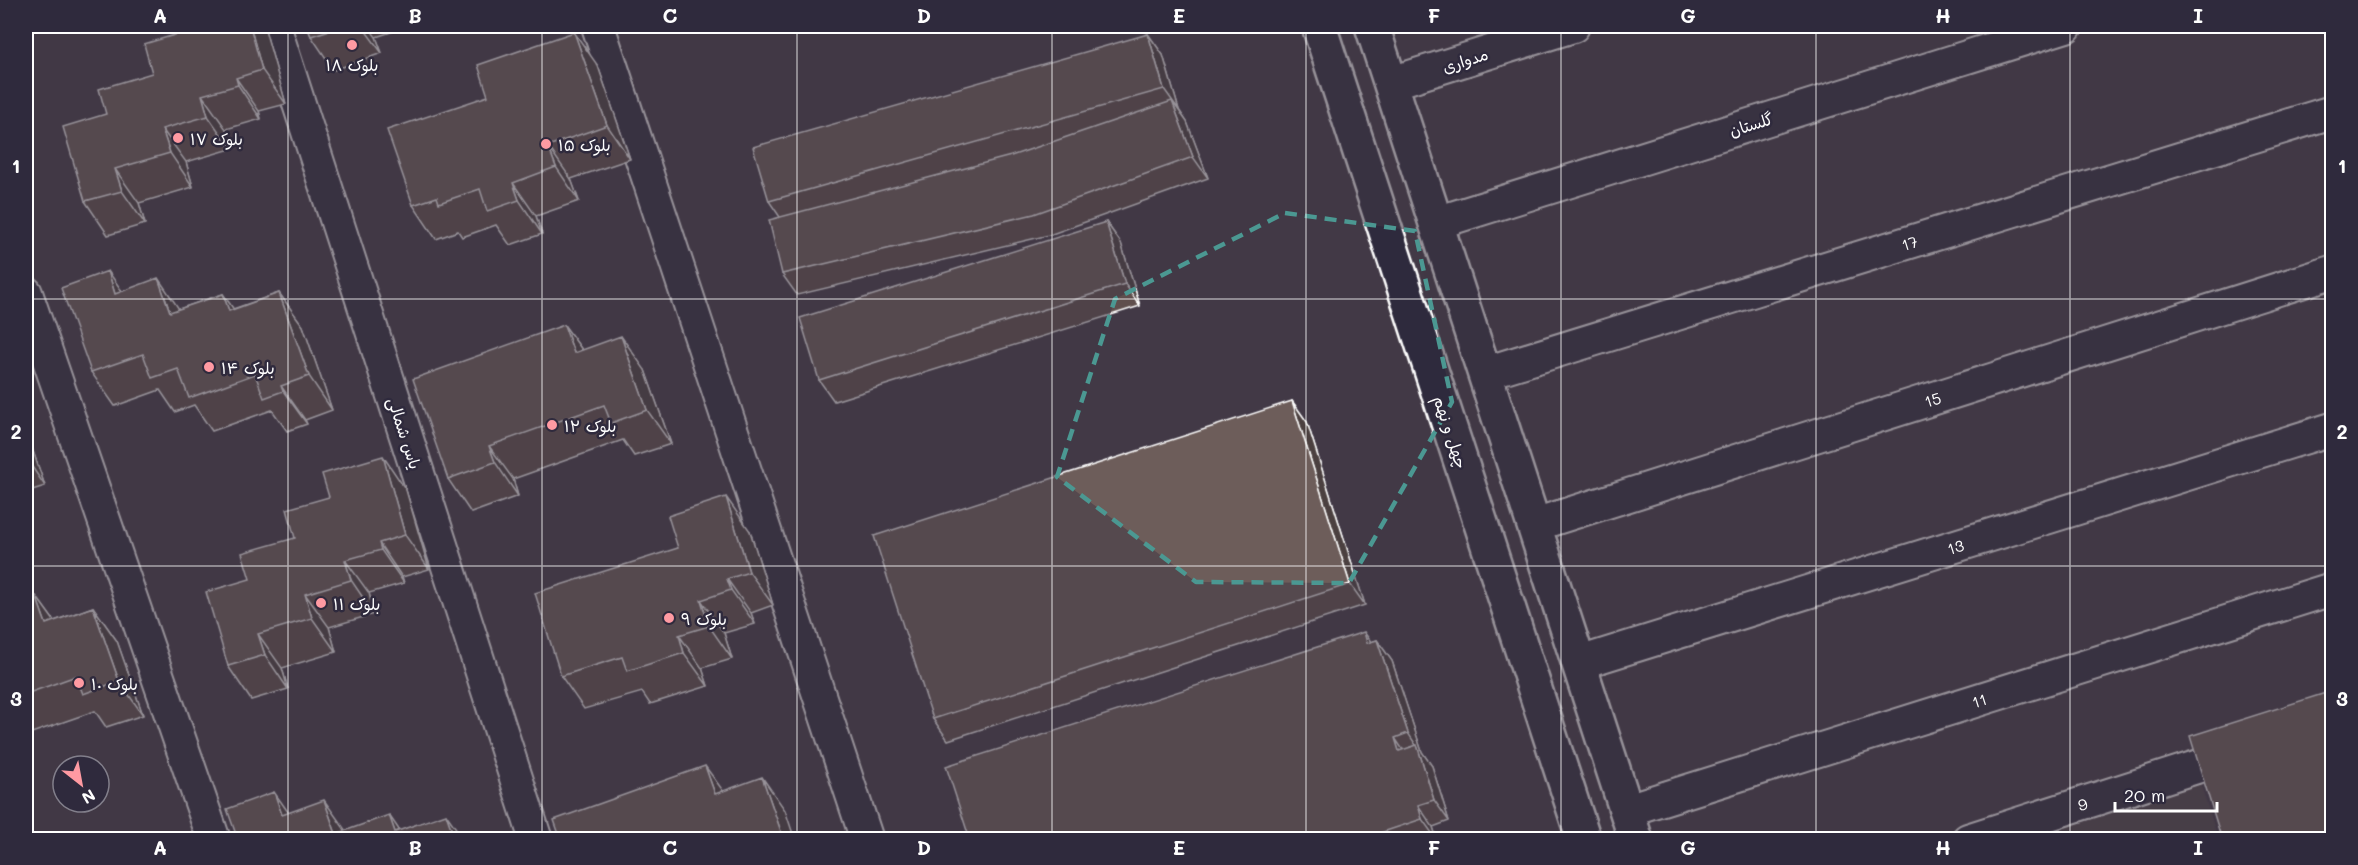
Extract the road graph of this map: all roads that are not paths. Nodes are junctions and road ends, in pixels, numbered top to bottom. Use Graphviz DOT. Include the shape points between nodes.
graph roads {
  1 [pos="274,26"];
  2 [pos="598,26"];
  3 [pos="1318,26"];
  4 [pos="1372,26"];
  5 [pos="1573,26"];
  6 [pos="2066,26"];
  7 [pos="1391,83"];
  8 [pos="2332,112"];
  9 [pos="1436,223"];
  10 [pos="2332,272"];
  11 [pos="26,293"];
  12 [pos="1485,373"];
  13 [pos="2332,429"];
  14 [pos="1534,525"];
  15 [pos="2332,589"];
  16 [pos="1579,663"];
  17 [pos="2265,745"];
  18 [pos="2202,765"];
  19 [pos="2212,797"];
  20 [pos="1632,825"];
  21 [pos="214,840"];
  22 [pos="536,840"];
  23 [pos="867,840"];
  24 [pos="1584,840"];
  25 [pos="1968,840"];
  1 -- 22 [label="street, یاس شمالی"];
  2 -- 23 [label="street"];
  3 -- 24 [label="street, چهل و نهم"];
  4 -- 7 [label="street"];
  5 -- 7 [label="street, مدواری"];
  6 -- 9 [label="street, گلستان"];
  7 -- 9 [label="street"];
  8 -- 12 [label="street, 17"];
  9 -- 12 [label="street"];
  10 -- 14 [label="street, 15"];
  11 -- 21 [label="street"];
  12 -- 14 [label="street"];
  13 -- 16 [label="street, 13"];
  14 -- 16 [label="street"];
  15 -- 20 [label="street, 11"];
  16 -- 20 [label="street"];
  17 -- 18 [label="street, 9"];
  18 -- 19 [label="street"];
  18 -- 25 [label="street, 9"];
}
